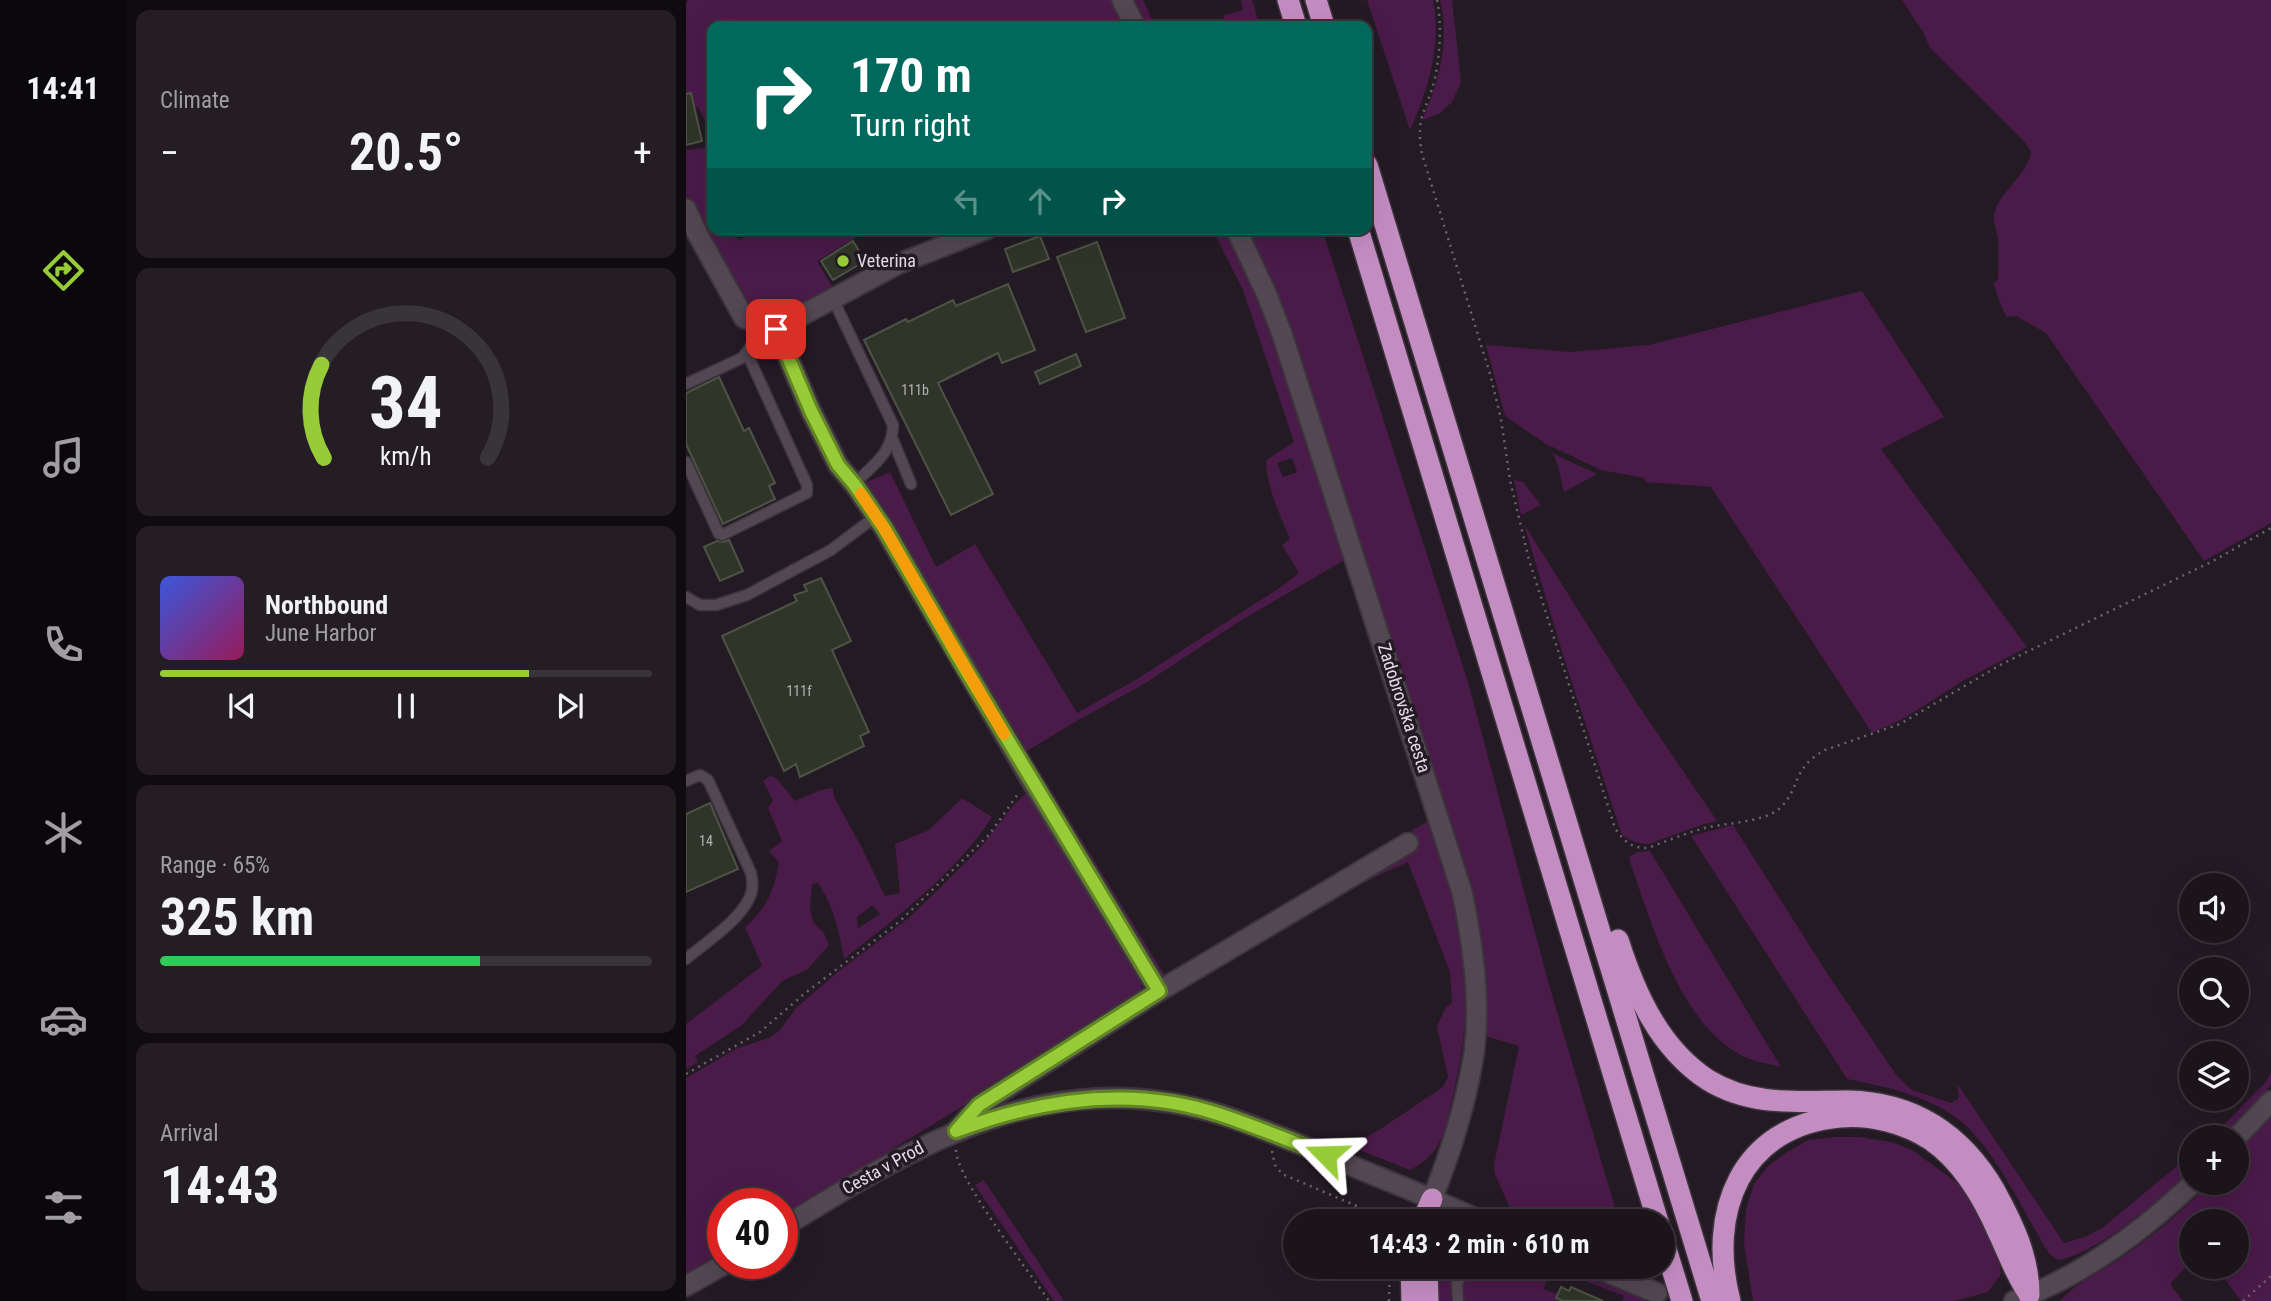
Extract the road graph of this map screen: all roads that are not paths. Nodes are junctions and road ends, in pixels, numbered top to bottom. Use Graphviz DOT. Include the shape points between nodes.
graph roads {
  1 [pos="1122,0"];
  2 [pos="1288,0"];
  3 [pos="1316,0"];
  4 [pos="1132,21"];
  5 [pos="1294,21"];
  6 [pos="1322,21"];
  7 [pos="1372,180"];
  8 [pos="686,209"];
  9 [pos="972,235"];
  10 [pos="1239,235"];
  11 [pos="1360,235"];
  12 [pos="834,299"];
  13 [pos="769,327"];
  14 [pos="747,353"];
  15 [pos="686,384"];
  16 [pos="893,440"];
  17 [pos="686,461"];
  18 [pos="854,484"];
  19 [pos="911,484"];
  20 [pos="875,517"];
  21 [pos="686,597"];
  22 [pos="686,781"];
  23 [pos="1408,843"];
  24 [pos="1583,874"];
  25 [pos="686,959"];
  26 [pos="1159,991"];
  27 [pos="2271,1101"];
  28 [pos="2248,1125"];
  29 [pos="956,1131"];
  30 [pos="2180,1195"];
  31 [pos="1432,1199"];
  32 [pos="1428,1209"];
  33 [pos="1431,1209"];
  34 [pos="1455,1209"];
  35 [pos="1654,1209"];
  36 [pos="798,1218"];
  37 [pos="707,1274"];
  38 [pos="1675,1277"];
  39 [pos="1411,1279"];
  40 [pos="1427,1279"];
  41 [pos="1459,1279"];
  42 [pos="1622,1279"];
  43 [pos="1666,1279"];
  44 [pos="686,1286"];
  45 [pos="1663,1297"];
  46 [pos="2025,1299"];
  47 [pos="1412,1301"];
  48 [pos="1428,1301"];
  49 [pos="1458,1301"];
  50 [pos="1682,1301"];
  51 [pos="1712,1301"];
  52 [pos="1730,1301"];
  1 -- 4 [label="street"];
  2 -- 5 [label="highway"];
  3 -- 6 [label="highway"];
  7 -- 24 [label="highway"];
  8 -- 13 [label="street" via="744,318"];
  9 -- 12 [label="street" via="910,259"];
  10 -- 31 [label="street, Zadobrovška cesta" via="1282,334 1462,892 1474,964 1474,1051 1455,1139"];
  11 -- 35 [label="highway"];
  12 -- 13 [label="street"];
  12 -- 16 [label="lane" via="893,425"];
  13 -- 14 [label="lane"];
  13 -- 18 [label="street" via="838,465"];
  14 -- 15 [label="lane"];
  14 -- 17 [label="lane" via="807,485 807,494 722,535"];
  16 -- 18 [label="lane"];
  16 -- 19 [label="lane"];
  18 -- 20 [label="street"];
  20 -- 21 [label="lane" via="831,550 747,596 716,605 700,605"];
  20 -- 26 [label="street"];
  22 -- 25 [label="lane" via="700,775 708,780 751,873 753,888 734,918"];
  23 -- 26 [label="street"];
  24 -- 46 [label="highway" via="1611,918 1643,1004 1663,1036 1709,1080 1756,1099 1868,1102 1903,1110 1965,1148 2002,1203 2026,1259"];
  24 -- 51 [label="highway"];
  26 -- 29 [label="street" via="979,1105"];
  27 -- 28 [label="street"];
  29 -- 31 [label="street, Cesta v Prod" via="1023,1109 1082,1099 1170,1102 1220,1114"];
  29 -- 36 [label="street, Cesta v Prod" via="874,1171"];
  30 -- 46 [label="street" via="2110,1251"];
  31 -- 32 [label="highway"];
  31 -- 33 [label="highway"];
  31 -- 34 [label="street, Cesta v Prod"];
  37 -- 44 [label="street"];
  38 -- 50 [label="highway"];
  39 -- 47 [label="highway"];
  40 -- 48 [label="highway"];
  41 -- 49 [label="lane"];
  42 -- 45 [label="street"];
  43 -- 45 [label="highway"];
  46 -- 52 [label="highway" via="1988,1210 1951,1157 1931,1140 1897,1124 1847,1116 1792,1129 1764,1147 1741,1171 1723,1231"];
}
